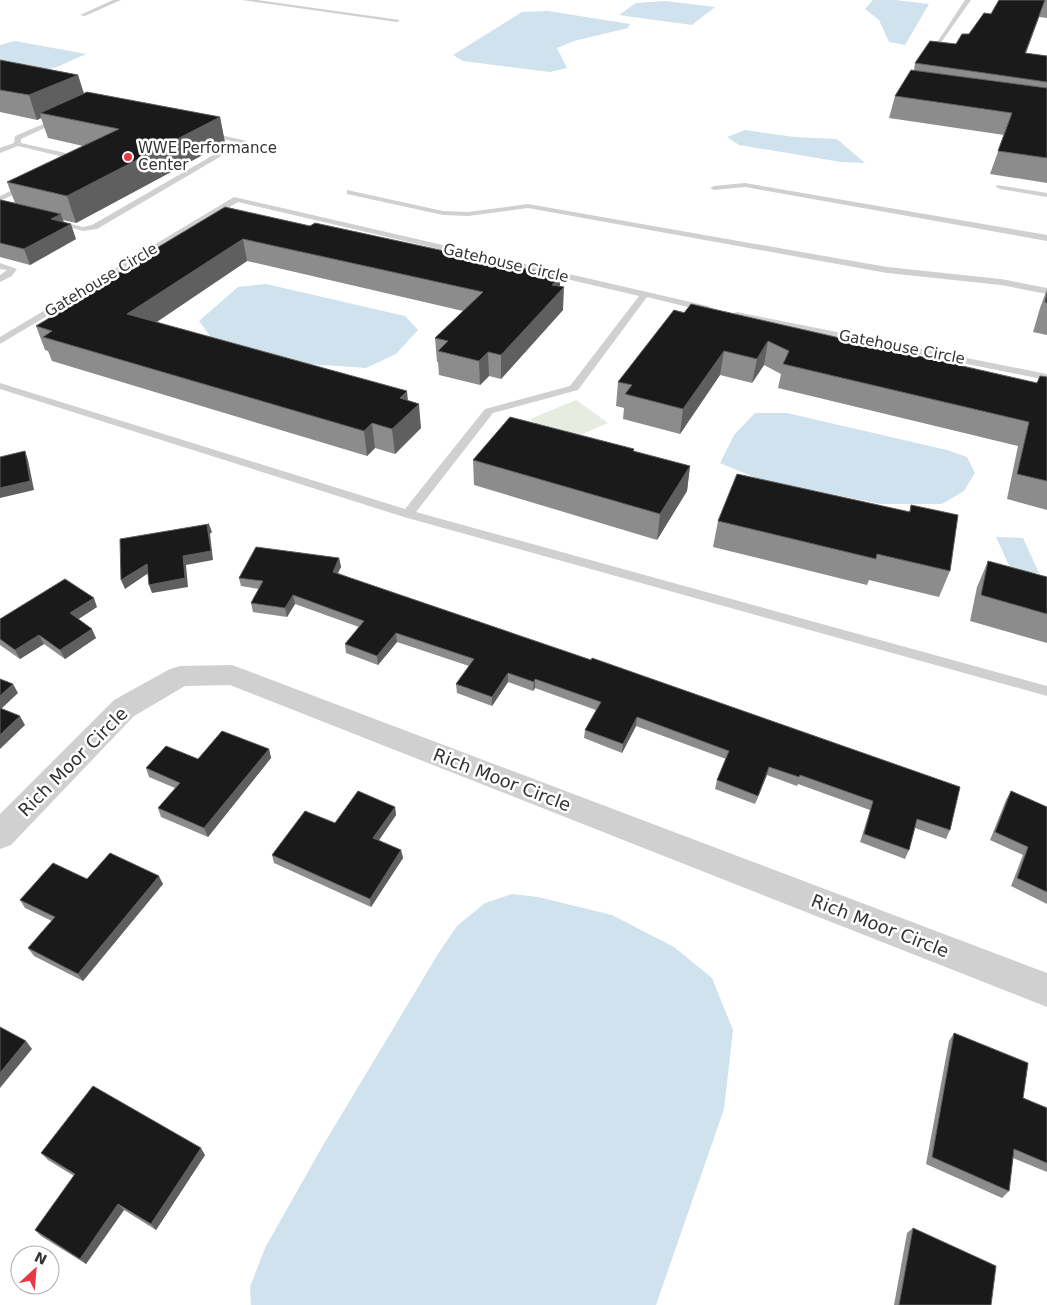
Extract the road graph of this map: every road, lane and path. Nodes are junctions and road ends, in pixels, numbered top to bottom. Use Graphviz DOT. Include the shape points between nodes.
graph roads {
  1 [pos="118,0"];
  2 [pos="245,0"];
  3 [pos="968,0"];
  4 [pos="83,15"];
  5 [pos="397,20"];
  6 [pos="938,43"];
  7 [pos="69,116"];
  8 [pos="203,133"];
  9 [pos="17,144"];
  10 [pos="0,151"];
  11 [pos="69,166"];
  12 [pos="35,182"];
  13 [pos="1000,187"];
  14 [pos="714,188"];
  15 [pos="350,192"];
  16 [pos="1047,195"];
  17 [pos="0,199"];
  18 [pos="46,220"];
  19 [pos="1047,238"];
  20 [pos="0,266"];
  21 [pos="0,279"];
  22 [pos="1047,291"];
  23 [pos="644,295"];
  24 [pos="0,341"];
  25 [pos="1047,377"];
  26 [pos="0,386"];
  27 [pos="408,514"];
  28 [pos="1047,691"];
  29 [pos="0,835"];
  30 [pos="1047,990"];
  1 -- 4 [label="lane"];
  2 -- 5 [label="lane"];
  3 -- 6 [label="lane"];
  7 -- 9 [label="lane" via="18,138"];
  8 -- 18 [label="lane" via="243,141 94,227 83,229"];
  9 -- 10 [label="lane"];
  9 -- 11 [label="lane" via="76,158 78,162"];
  12 -- 17 [label="lane"];
  13 -- 16 [label="lane"];
  14 -- 19 [label="lane" via="745,185"];
  15 -- 22 [label="lane" via="443,213 468,214 528,206 887,270 1001,282"];
  20 -- 21 [label="lane" via="13,269"];
  23 -- 24 [label="lane, Gatehouse Circle" via="237,199"];
  23 -- 25 [label="lane, Gatehouse Circle"];
  23 -- 27 [label="lane" via="574,388 489,411"];
  26 -- 27 [label="lane"];
  27 -- 28 [label="lane"];
  29 -- 30 [label="street, Rich Moor Circle" via="124,708 180,676 232,675"];
}
